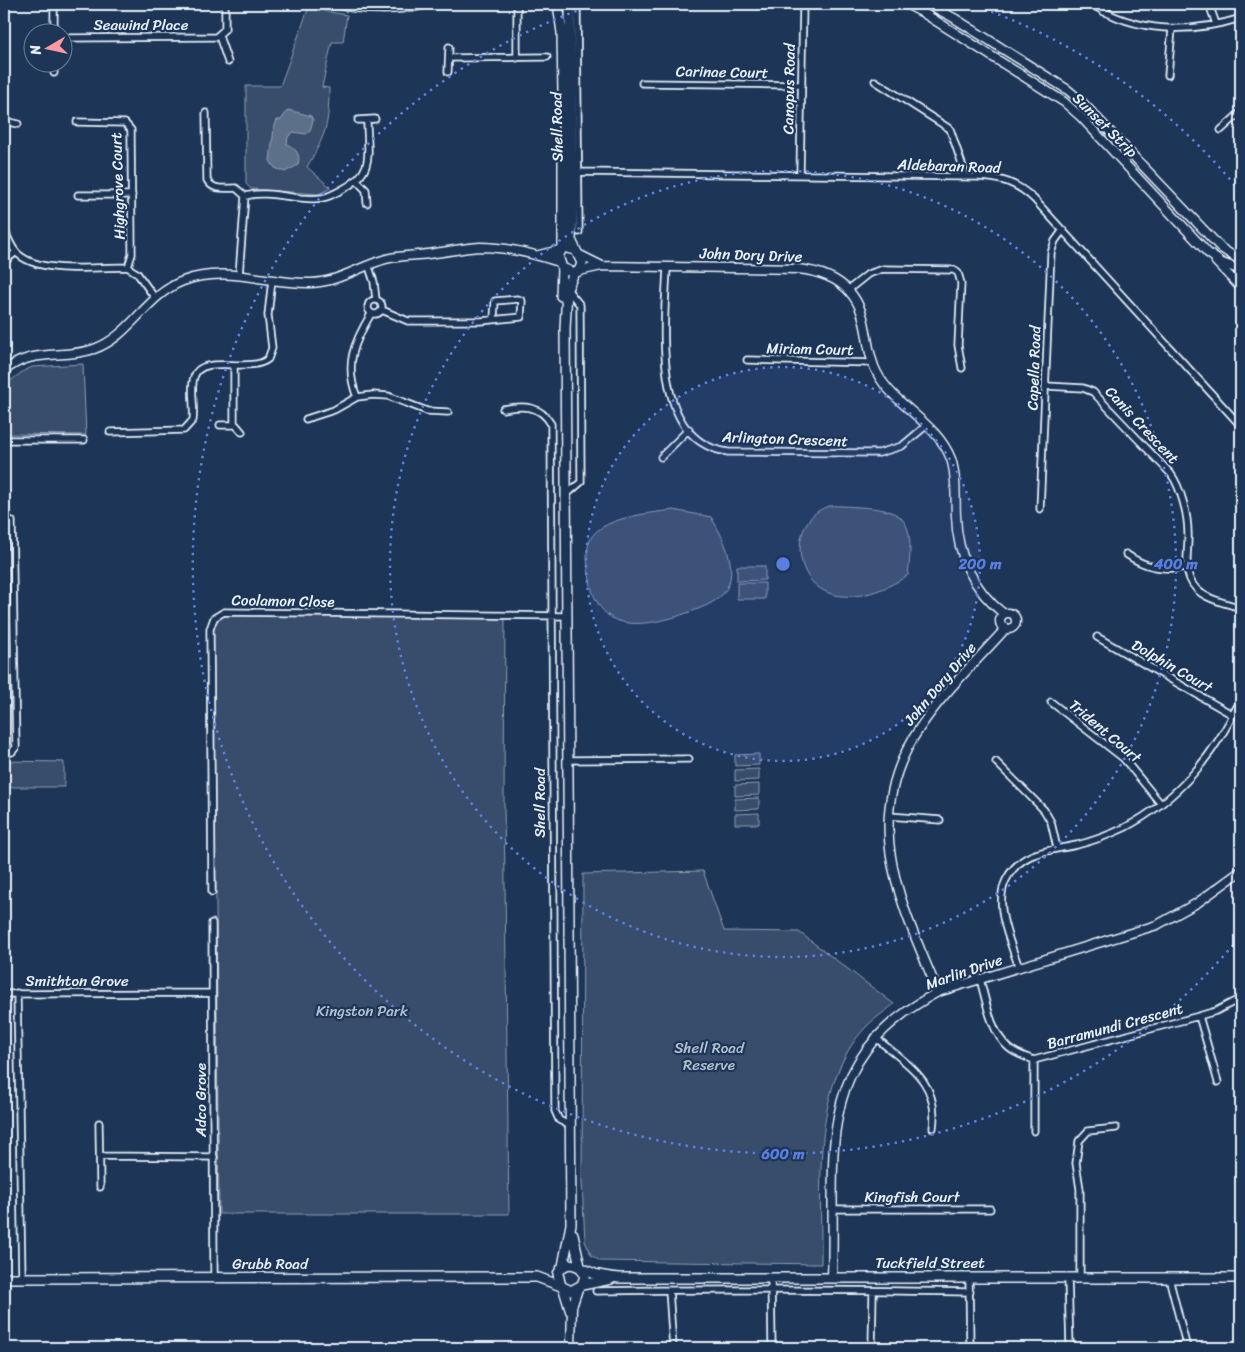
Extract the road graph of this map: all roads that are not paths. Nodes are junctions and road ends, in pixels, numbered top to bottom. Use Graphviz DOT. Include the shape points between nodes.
graph roads {
  1 [pos="54,4"];
  2 [pos="225,4"];
  3 [pos="335,4"];
  4 [pos="426,4"];
  5 [pos="517,4"];
  6 [pos="558,4"];
  7 [pos="803,4"];
  8 [pos="906,4"];
  9 [pos="928,4"];
  10 [pos="1091,4"];
  11 [pos="1109,4"];
  12 [pos="1209,4"];
  13 [pos="574,5"];
  14 [pos="1104,12"];
  15 [pos="1241,18"];
  16 [pos="54,22"];
  17 [pos="1216,24"];
  18 [pos="1172,29"];
  19 [pos="218,36"];
  20 [pos="72,38"];
  21 [pos="449,48"];
  22 [pos="449,58"];
  23 [pos="517,58"];
  24 [pos="547,58"];
  25 [pos="228,62"];
  26 [pos="448,72"];
  27 [pos="1168,76"];
  28 [pos="875,81"];
  29 [pos="642,83"];
  30 [pos="802,85"];
  31 [pos="566,102"];
  32 [pos="1241,112"];
  33 [pos="206,113"];
  34 [pos="375,118"];
  35 [pos="358,120"];
  36 [pos="367,120"];
  37 [pos="4,121"];
  38 [pos="77,122"];
  39 [pos="18,124"];
  40 [pos="1221,130"];
  41 [pos="580,172"];
  42 [pos="800,174"];
  43 [pos="964,177"];
  44 [pos="358,182"];
  45 [pos="78,195"];
  46 [pos="132,195"];
  47 [pos="245,196"];
  48 [pos="366,203"];
  49 [pos="4,228"];
  50 [pos="1063,230"];
  51 [pos="579,232"];
  52 [pos="561,249"];
  53 [pos="16,252"];
  54 [pos="578,252"];
  55 [pos="1208,253"];
  56 [pos="538,256"];
  57 [pos="1241,261"];
  58 [pos="4,262"];
  59 [pos="560,265"];
  60 [pos="369,266"];
  61 [pos="602,266"];
  62 [pos="128,267"];
  63 [pos="667,267"];
  64 [pos="1241,270"];
  65 [pos="577,272"];
  66 [pos="240,275"];
  67 [pos="272,280"];
  68 [pos="1241,288"];
  69 [pos="567,289"];
  70 [pos="848,290"];
  71 [pos="155,298"];
  72 [pos="376,300"];
  73 [pos="382,310"];
  74 [pos="371,314"];
  75 [pos="494,318"];
  76 [pos="566,329"];
  77 [pos="747,360"];
  78 [pos="873,363"];
  79 [pos="234,365"];
  80 [pos="962,368"];
  81 [pos="4,371"];
  82 [pos="1046,386"];
  83 [pos="357,397"];
  84 [pos="503,409"];
  85 [pos="448,412"];
  86 [pos="306,419"];
  87 [pos="234,424"];
  88 [pos="220,425"];
  89 [pos="927,425"];
  90 [pos="1241,426"];
  91 [pos="689,428"];
  92 [pos="110,432"];
  93 [pos="242,432"];
  94 [pos="4,440"];
  95 [pos="84,440"];
  96 [pos="660,457"];
  97 [pos="553,485"];
  98 [pos="566,485"];
  99 [pos="566,495"];
  100 [pos="1040,510"];
  101 [pos="4,518"];
  102 [pos="1126,554"];
  103 [pos="1186,567"];
  104 [pos="1241,608"];
  105 [pos="1004,614"];
  106 [pos="552,616"];
  107 [pos="568,616"];
  108 [pos="1006,628"];
  109 [pos="1097,637"];
  110 [pos="1241,698"];
  111 [pos="1050,702"];
  112 [pos="1233,716"];
  113 [pos="4,752"];
  114 [pos="689,759"];
  115 [pos="568,760"];
  116 [pos="996,762"];
  117 [pos="1161,804"];
  118 [pos="889,816"];
  119 [pos="940,820"];
  120 [pos="1057,848"];
  121 [pos="1241,871"];
  122 [pos="212,892"];
  123 [pos="212,923"];
  124 [pos="1019,968"];
  125 [pos="980,979"];
  126 [pos="938,992"];
  127 [pos="17,993"];
  128 [pos="212,993"];
  129 [pos="4,994"];
  130 [pos="1241,998"];
  131 [pos="1199,1016"];
  132 [pos="875,1037"];
  133 [pos="1034,1060"];
  134 [pos="1218,1082"];
  135 [pos="99,1123"];
  136 [pos="571,1126"];
  137 [pos="933,1128"];
  138 [pos="1116,1128"];
  139 [pos="1034,1131"];
  140 [pos="100,1156"];
  141 [pos="214,1157"];
  142 [pos="100,1187"];
  143 [pos="834,1209"];
  144 [pos="990,1210"];
  145 [pos="571,1224"];
  146 [pos="581,1267"];
  147 [pos="562,1268"];
  148 [pos="537,1277"];
  149 [pos="771,1277"];
  150 [pos="832,1277"];
  151 [pos="969,1277"];
  152 [pos="4,1278"];
  153 [pos="22,1278"];
  154 [pos="214,1278"];
  155 [pos="619,1278"];
  156 [pos="1068,1278"];
  157 [pos="1080,1278"];
  158 [pos="1169,1278"];
  159 [pos="1241,1278"];
  160 [pos="562,1287"];
  161 [pos="580,1287"];
  162 [pos="772,1288"];
  163 [pos="669,1290"];
  164 [pos="873,1290"];
  165 [pos="596,1291"];
  166 [pos="970,1292"];
  167 [pos="571,1318"];
  168 [pos="1186,1345"];
  169 [pos="571,1348"];
  170 [pos="673,1348"];
  171 [pos="772,1348"];
  172 [pos="872,1348"];
  173 [pos="970,1348"];
  174 [pos="1070,1348"];
  175 [pos="1174,1348"];
  1 -- 16 [label="street"];
  2 -- 19 [label="street" via="224,29"];
  3 -- 4 [label="street" via="358,7"];
  5 -- 23 [label="street"];
  6 -- 31 [label="main road, Shell Road"];
  7 -- 30 [label="street, Canopus Road"];
  8 -- 55 [label="street, Sunset Strip" via="1064,102"];
  9 -- 57 [label="street, Sunset Strip" via="1075,96 1217,244"];
  10 -- 14 [label="street"];
  11 -- 14 [label="street"];
  12 -- 17 [label="street"];
  13 -- 31 [label="main road, Shell Road"];
  13 -- 41 [label="street, Shell Road" via="578,28"];
  14 -- 18 [label="street" via="1139,25"];
  15 -- 17 [label="street"];
  17 -- 18 [label="street"];
  18 -- 27 [label="street"];
  19 -- 20 [label="street, Seawind Place"];
  19 -- 25 [label="street"];
  21 -- 22 [label="street"];
  22 -- 23 [label="street"];
  22 -- 26 [label="street"];
  23 -- 24 [label="street"];
  28 -- 43 [label="street" via="950,129"];
  29 -- 30 [label="street, Carinae Court"];
  30 -- 42 [label="street, Canopus Road"];
  31 -- 52 [label="main road, Shell Road"];
  31 -- 54 [label="main road, Shell Road" via="572,205 570,232"];
  32 -- 40 [label="street"];
  33 -- 47 [label="street" via="207,180 210,186 236,188"];
  34 -- 36 [label="street"];
  35 -- 36 [label="street"];
  36 -- 44 [label="street" via="368,162"];
  37 -- 39 [label="street"];
  38 -- 46 [label="street, Highgrove Court" via="120,122 130,127"];
  41 -- 42 [label="street, Aldebaran Road"];
  41 -- 51 [label="street, Shell Road"];
  42 -- 43 [label="street, Aldebaran Road"];
  43 -- 50 [label="street, Aldebaran Road" via="994,177 1015,184"];
  44 -- 47 [label="street" via="320,199"];
  44 -- 48 [label="street" via="366,190"];
  45 -- 46 [label="street"];
  46 -- 62 [label="street, Highgrove Court" via="132,254"];
  47 -- 66 [label="street"];
  49 -- 53 [label="street"];
  50 -- 82 [label="street, Capella Road" via="1051,253"];
  50 -- 90 [label="street, Aldebaran Road"];
  52 -- 54 [label="main road"];
  52 -- 56 [label="street"];
  52 -- 59 [label="main road, Shell Road"];
  53 -- 58 [label="street"];
  53 -- 62 [label="street" via="30,262 47,267"];
  54 -- 61 [label="street, John Dory Drive"];
  54 -- 65 [label="main road, Shell Road" via="582,263"];
  55 -- 64 [label="street, Sunset Strip"];
  55 -- 68 [label="street"];
  56 -- 59 [label="street"];
  56 -- 60 [label="street" via="481,247 395,257"];
  59 -- 65 [label="main road"];
  59 -- 76 [label="main road, Shell Road"];
  60 -- 67 [label="street" via="311,283"];
  60 -- 72 [label="street"];
  61 -- 63 [label="street, John Dory Drive"];
  61 -- 65 [label="street, John Dory Drive"];
  62 -- 71 [label="street" via="137,273"];
  63 -- 70 [label="street, John Dory Drive" via="798,268 828,276"];
  63 -- 91 [label="street, Arlington Crescent" via="665,373 670,397"];
  65 -- 69 [label="main road, Shell Road"];
  66 -- 67 [label="street"];
  66 -- 71 [label="street" via="203,275 182,282"];
  67 -- 79 [label="street" via="268,314 271,355 259,364"];
  69 -- 76 [label="main road, Shell Road"];
  69 -- 99 [label="street" via="580,306 581,482"];
  70 -- 78 [label="street, John Dory Drive" via="862,311"];
  70 -- 80 [label="street" via="868,274 883,269 954,270 962,283 958,345"];
  71 -- 81 [label="street" via="130,326 103,345 69,354 29,356"];
  72 -- 73 [label="street" via="381,303"];
  72 -- 74 [label="street" via="367,306"];
  73 -- 74 [label="street"];
  73 -- 75 [label="street" via="408,321 481,321"];
  74 -- 83 [label="street" via="358,335 350,362"];
  75 -- 75 [label="street" via="495,301 522,301 521,317"];
  76 -- 98 [label="main road, Shell Road"];
  77 -- 78 [label="street, Miriam Court"];
  78 -- 89 [label="street, John Dory Drive" via="888,388"];
  79 -- 87 [label="street"];
  79 -- 92 [label="street" via="207,365 196,372 194,420 184,430"];
  82 -- 100 [label="street, Capella Road"];
  82 -- 103 [label="street, Canis Crescent" via="1083,388 1093,392 1171,474 1177,484 1188,528"];
  83 -- 85 [label="street" via="381,395 427,411"];
  83 -- 86 [label="street" via="334,410"];
  84 -- 97 [label="street, Shell Road" via="532,408 547,417 551,424"];
  87 -- 88 [label="street"];
  87 -- 93 [label="street"];
  89 -- 91 [label="street, Arlington Crescent" via="902,446 865,454 717,450 700,441"];
  89 -- 105 [label="street, John Dory Drive" via="942,442 951,461 959,548 966,566 986,600"];
  91 -- 96 [label="street"];
  94 -- 95 [label="street"];
  97 -- 98 [label="street"];
  97 -- 106 [label="street, Shell Road"];
  98 -- 99 [label="main road, Shell Road"];
  99 -- 107 [label="main road, Shell Road"];
  101 -- 113 [label="street" via="12,520 16,747 12,752"];
  102 -- 103 [label="street" via="1154,568"];
  103 -- 104 [label="street" via="1190,579 1202,594"];
  105 -- 108 [label="street" via="1001,623"];
  105 -- 108 [label="street" via="1012,614 1016,619 1012,627"];
  106 -- 107 [label="street, Coolamon Close"];
  106 -- 122 [label="street, Coolamon Close" via="224,612 214,618 210,629"];
  106 -- 136 [label="street, Shell Road" via="555,1111 559,1120"];
  107 -- 115 [label="main road, Shell Road"];
  108 -- 118 [label="street, John Dory Drive" via="919,728 909,744 896,778"];
  109 -- 112 [label="street, Dolphin Court"];
  110 -- 112 [label="street"];
  111 -- 117 [label="street, Trident Court" via="1123,758"];
  112 -- 117 [label="street" via="1201,766"];
  114 -- 115 [label="street"];
  115 -- 136 [label="main road, Shell Road"];
  116 -- 120 [label="street" via="1044,810 1051,822"];
  117 -- 120 [label="street" via="1122,828 1090,841"];
  118 -- 119 [label="street"];
  118 -- 126 [label="street, John Dory Drive" via="889,850 896,885"];
  120 -- 124 [label="street" via="1039,851 1020,862 1002,891 1004,916"];
  121 -- 124 [label="street, Marlin Drive" via="1197,904 1156,925"];
  123 -- 128 [label="street, Adco Grove"];
  124 -- 125 [label="street, Marlin Drive"];
  125 -- 126 [label="street, Marlin Drive"];
  125 -- 133 [label="street, Barramundi Crescent" via="1000,1039 1009,1048"];
  126 -- 132 [label="street, Marlin Drive" via="908,1009"];
  127 -- 128 [label="street, Smithton Grove"];
  127 -- 129 [label="street"];
  127 -- 153 [label="street, Smithton Grove"];
  128 -- 141 [label="street, Adco Grove"];
  130 -- 131 [label="street, Barramundi Crescent"];
  131 -- 133 [label="street, Barramundi Crescent"];
  131 -- 134 [label="street"];
  132 -- 137 [label="street" via="929,1087 934,1106"];
  132 -- 143 [label="street, Marlin Drive" via="858,1058 838,1111"];
  133 -- 139 [label="street"];
  135 -- 140 [label="street"];
  136 -- 145 [label="main road, Shell Road"];
  138 -- 157 [label="street" via="1088,1131 1080,1140 1076,1163 1080,1189"];
  140 -- 141 [label="street"];
  140 -- 142 [label="street"];
  141 -- 154 [label="street, Adco Grove"];
  143 -- 144 [label="street, Kingfish Court"];
  143 -- 150 [label="street, Marlin Drive"];
  145 -- 146 [label="main road, Shell Road"];
  145 -- 147 [label="main road, Shell Road"];
  146 -- 147 [label="main road" via="572,1264"];
  146 -- 155 [label="main road, Tuckfield Street" via="595,1274"];
  146 -- 161 [label="main road" via="585,1276"];
  147 -- 148 [label="main road, Grubb Road"];
  147 -- 160 [label="main road" via="558,1278"];
  148 -- 154 [label="main road, Grubb Road"];
  148 -- 160 [label="main road, Grubb Road"];
  149 -- 150 [label="main road, Tuckfield Street"];
  149 -- 155 [label="main road, Tuckfield Street"];
  149 -- 162 [label="street"];
  150 -- 151 [label="main road, Tuckfield Street"];
  151 -- 156 [label="main road, Tuckfield Street"];
  151 -- 166 [label="street"];
  152 -- 153 [label="main road, Grubb Road"];
  153 -- 154 [label="main road, Grubb Road"];
  155 -- 161 [label="main road, Tuckfield Street"];
  156 -- 157 [label="main road, Tuckfield Street"];
  156 -- 174 [label="street"];
  157 -- 158 [label="main road, Tuckfield Street"];
  158 -- 159 [label="main road, Tuckfield Street"];
  158 -- 168 [label="street"];
  160 -- 161 [label="main road" via="571,1291"];
  160 -- 167 [label="street"];
  161 -- 167 [label="street"];
  162 -- 163 [label="street, Tuckfield Street"];
  162 -- 164 [label="street, Tuckfield Street" via="827,1292"];
  162 -- 171 [label="street"];
  163 -- 165 [label="street, Tuckfield Street"];
  163 -- 170 [label="street"];
  164 -- 166 [label="street, Tuckfield Street"];
  164 -- 172 [label="street"];
  166 -- 173 [label="street"];
  167 -- 169 [label="street"];
  168 -- 175 [label="street"];
}
